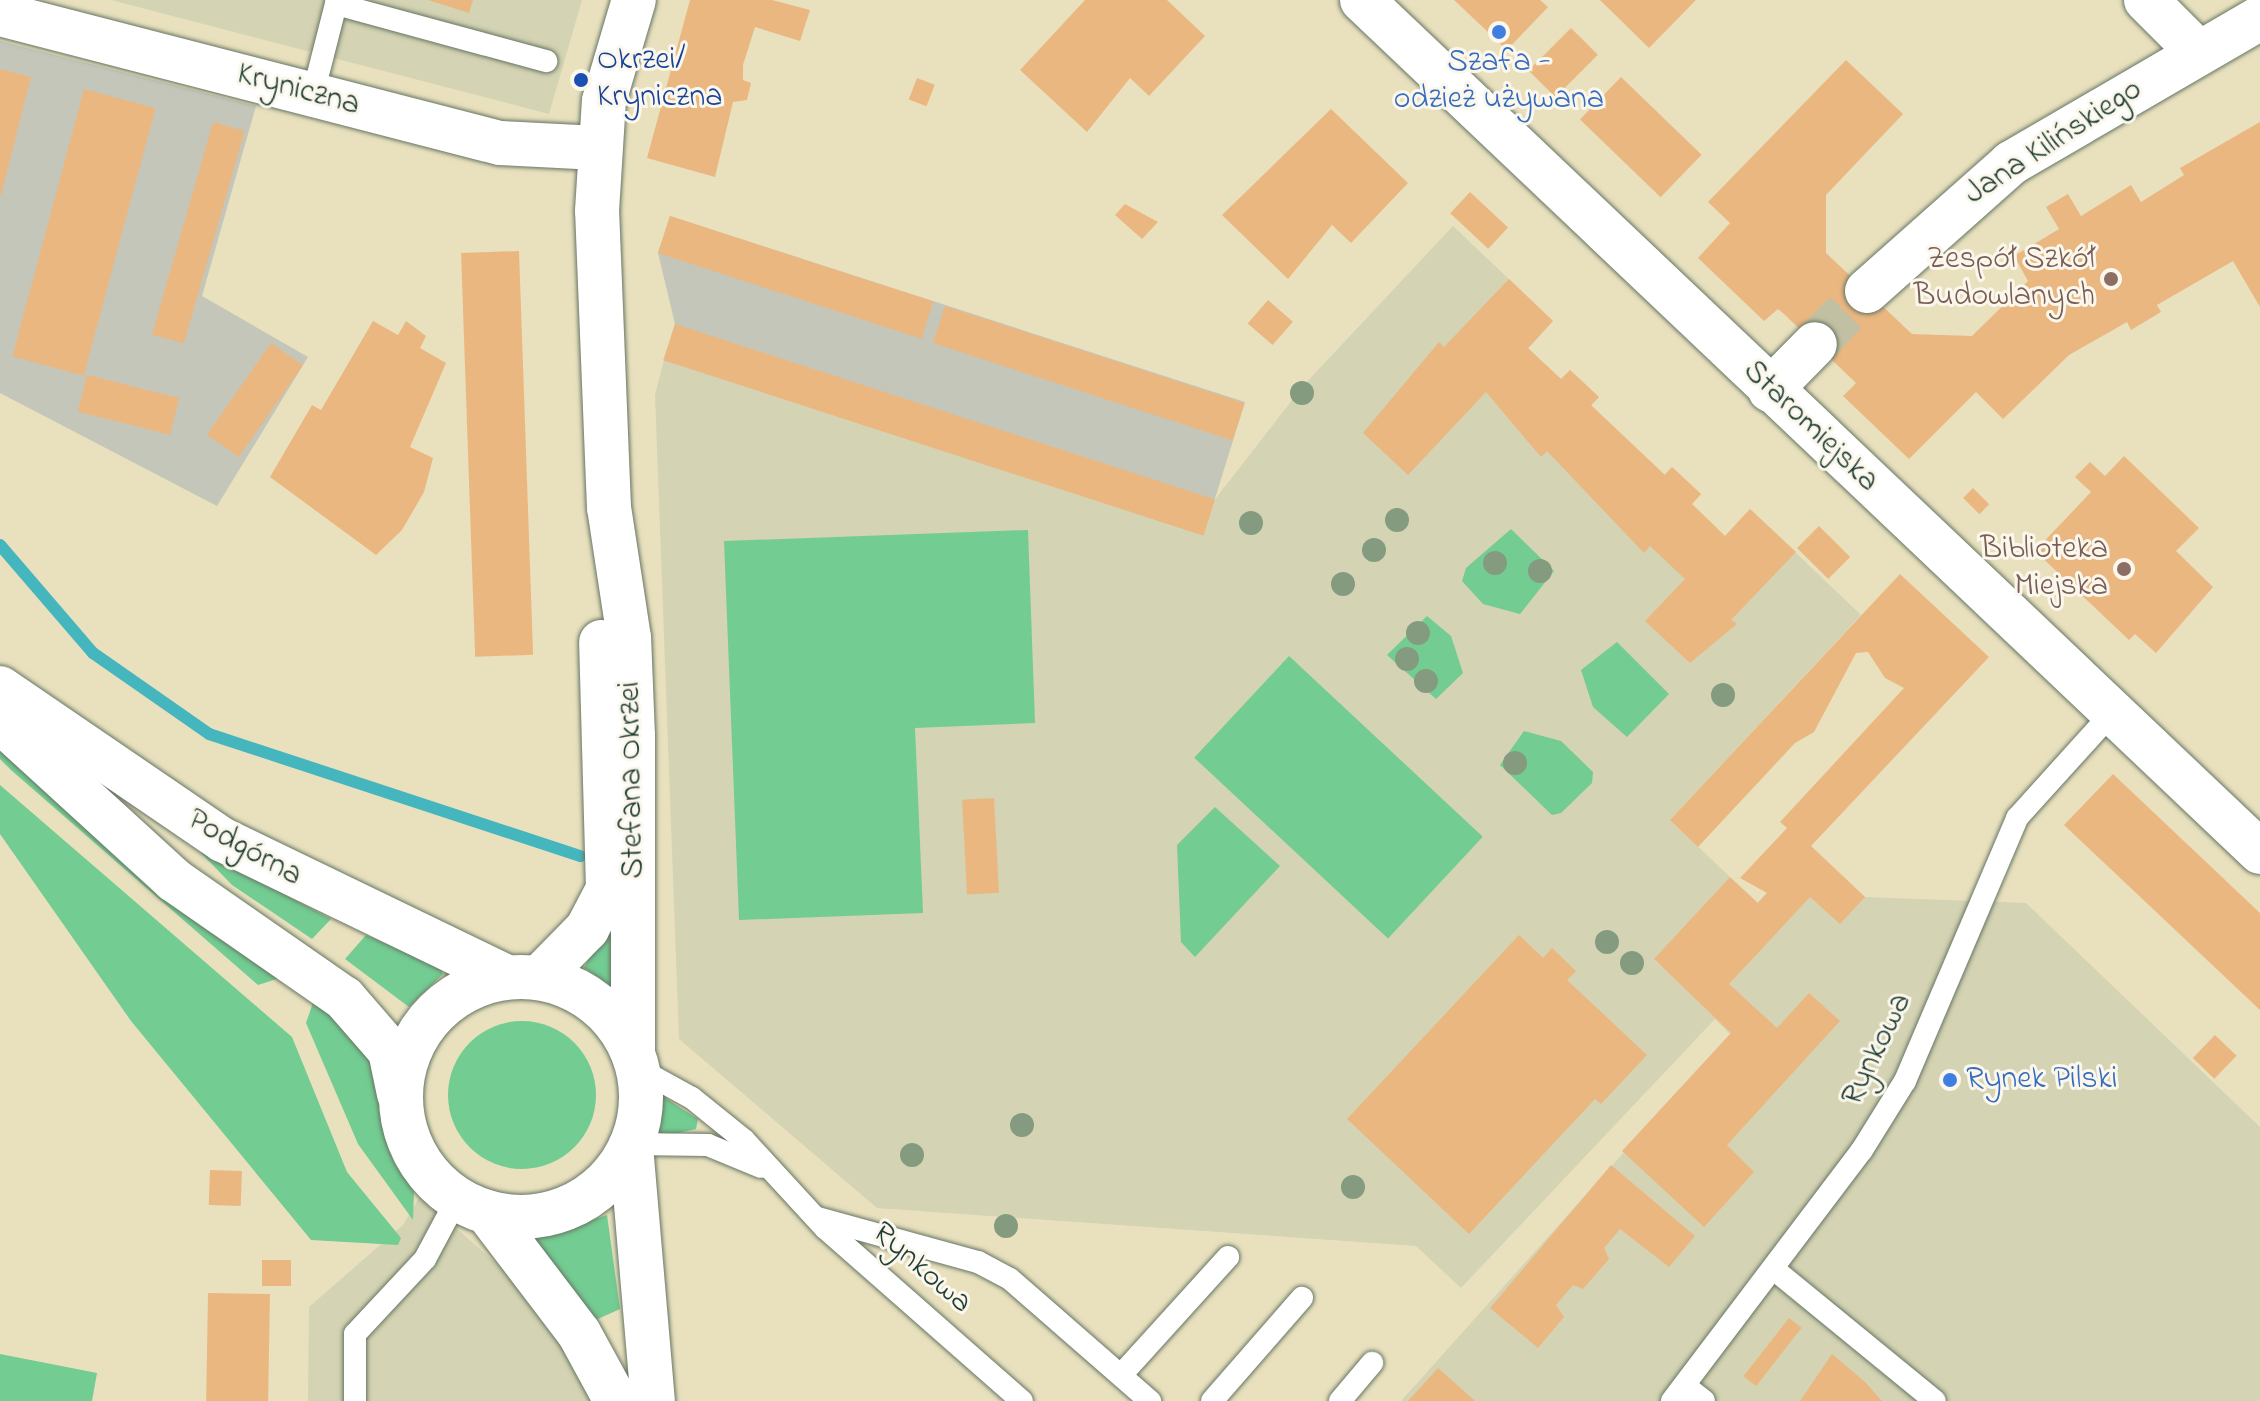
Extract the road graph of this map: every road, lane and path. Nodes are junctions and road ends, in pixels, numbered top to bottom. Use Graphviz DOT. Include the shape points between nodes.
graph roads {
  1 [pos="634,0"];
  2 [pos="1362,0"];
  3 [pos="2146,0"];
  4 [pos="337,2"];
  5 [pos="0,14"];
  6 [pos="2260,18"];
  7 [pos="2199,53"];
  8 [pos="546,61"];
  9 [pos="313,94"];
  10 [pos="598,148"];
  11 [pos="1867,291"];
  12 [pos="1815,344"];
  13 [pos="1770,390"];
  14 [pos="609,508"];
  15 [pos="0,688"];
  16 [pos="2112,713"];
  17 [pos="0,721"];
  18 [pos="2260,852"];
  19 [pos="523,977"];
  20 [pos="636,1061"];
  21 [pos="401,1100"];
  22 [pos="631,1145"];
  23 [pos="784,1179"];
  24 [pos="472,1206"];
  25 [pos="817,1217"];
  26 [pos="1228,1257"];
  27 [pos="1776,1271"];
  28 [pos="1302,1298"];
  29 [pos="1372,1363"];
  30 [pos="1122,1374"];
  31 [pos="1679,1394"];
  32 [pos="355,1401"];
  33 [pos="616,1401"];
  34 [pos="653,1401"];
  35 [pos="1022,1401"];
  36 [pos="1150,1401"];
  37 [pos="1212,1401"];
  38 [pos="1340,1401"];
  39 [pos="1704,1401"];
  40 [pos="1935,1401"];
  1 -- 10 [label="street, Stefana Okrzei"];
  2 -- 13 [label="street, Staromiejska"];
  3 -- 7 [label="street"];
  4 -- 8 [label="lane"];
  4 -- 9 [label="lane"];
  5 -- 9 [label="street, Kryniczna"];
  6 -- 7 [label="street, Jana Kilińskiego"];
  7 -- 11 [label="street, Jana Kilińskiego" via="1992,176"];
  9 -- 10 [label="street, Kryniczna" via="500,143"];
  10 -- 14 [label="street, Stefana Okrzei"];
  12 -- 13 [label="street"];
  13 -- 16 [label="street, Staromiejska"];
  14 -- 19 [label="street, Stefana Okrzei" via="600,562 608,889 587,929"];
  14 -- 20 [label="street, Stefana Okrzei" via="631,694"];
  15 -- 19 [label="street, Podgórna" via="223,840"];
  16 -- 18 [label="street, Staromiejska"];
  16 -- 27 [label="lane, Rynkowa" via="2017,818 1905,1081"];
  17 -- 21 [label="street, Podgórna" via="174,880 371,1023 390,1051"];
  19 -- 20 [label="street" via="596,1003"];
  19 -- 21 [label="street" via="460,993 423,1026 406,1061"];
  20 -- 22 [label="street"];
  20 -- 23 [label="lane, Rynkowa" via="692,1098"];
  21 -- 24 [label="street" via="417,1156"];
  22 -- 23 [label="lane, Rynkowa" via="708,1145"];
  22 -- 24 [label="street" via="607,1181 571,1206 530,1217"];
  22 -- 34 [label="street"];
  23 -- 25 [label="lane, Rynkowa"];
  24 -- 32 [label="lane" via="355,1334"];
  24 -- 33 [label="street" via="586,1344"];
  25 -- 30 [label="lane" via="978,1262 1010,1279"];
  25 -- 35 [label="lane, Rynkowa"];
  26 -- 30 [label="lane"];
  27 -- 31 [label="lane, Rynkowa"];
  27 -- 40 [label="lane"];
  28 -- 37 [label="lane"];
  29 -- 38 [label="lane"];
  30 -- 36 [label="lane"];
  31 -- 39 [label="lane"];
}
